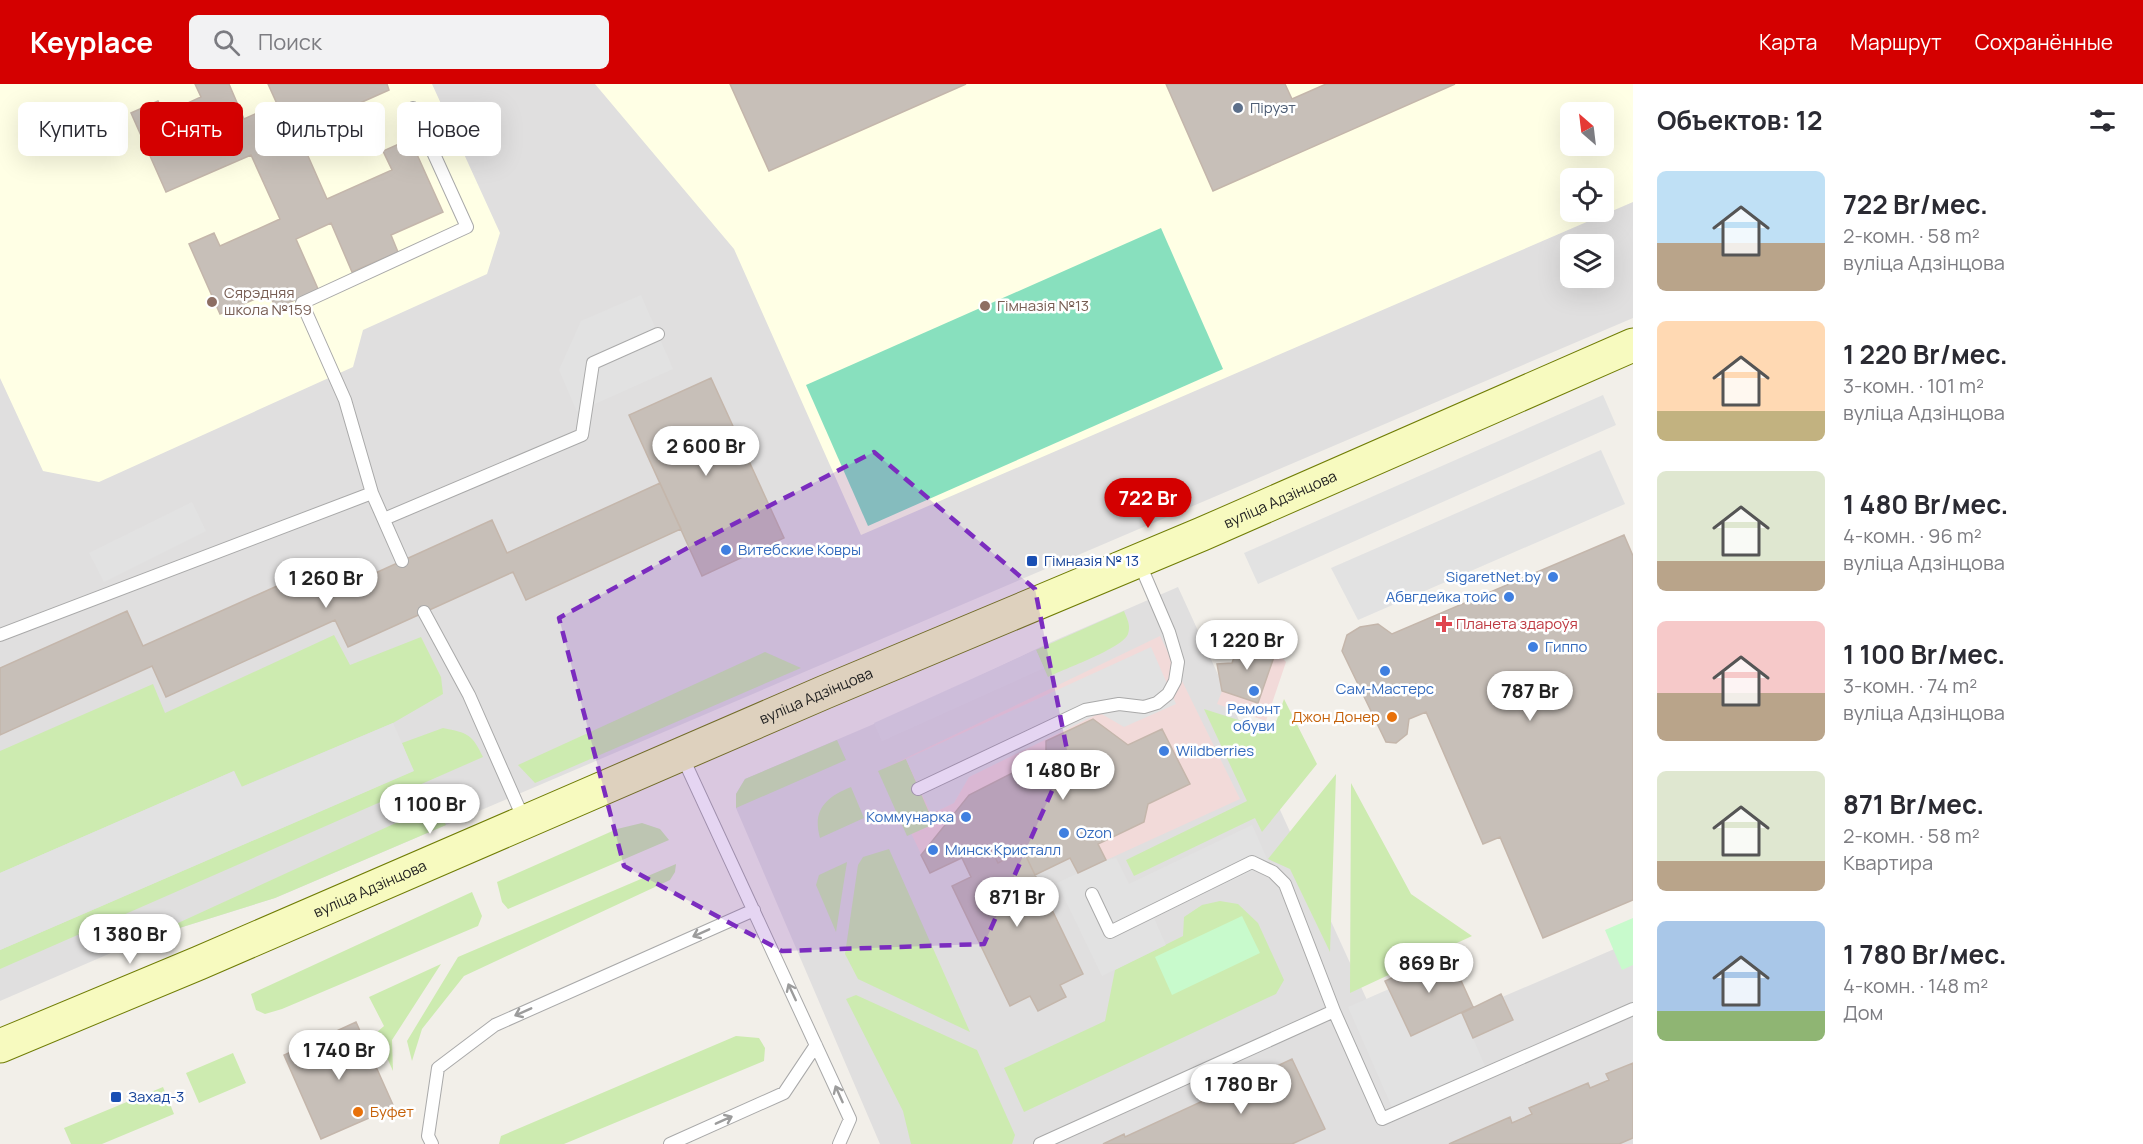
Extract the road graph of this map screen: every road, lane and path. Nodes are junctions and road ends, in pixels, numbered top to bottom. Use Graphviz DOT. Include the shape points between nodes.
graph roads {
  1 [pos="434,156"];
  2 [pos="658,334"];
  3 [pos="1633,345"];
  4 [pos="372,493"];
  5 [pos="384,519"];
  6 [pos="402,561"];
  7 [pos="1138,561"];
  8 [pos="424,612"];
  9 [pos="0,635"];
  10 [pos="682,756"];
  11 [pos="918,789"];
  12 [pos="526,823"];
  13 [pos="1092,894"];
  14 [pos="754,910"];
  15 [pos="1633,1009"];
  16 [pos="1334,1011"];
  17 [pos="816,1045"];
  18 [pos="0,1046"];
  19 [pos="432,1144"];
  20 [pos="670,1144"];
  21 [pos="839,1144"];
  22 [pos="1040,1144"];
  1 -- 4 [label="lane" via="466,227 302,303 345,399"];
  2 -- 5 [label="lane" via="593,363 582,435"];
  3 -- 7 [label="main road, вуліца Адзінцова"];
  4 -- 5 [label="lane"];
  4 -- 9 [label="lane"];
  5 -- 6 [label="lane"];
  7 -- 10 [label="main road, вуліца Адзінцова"];
  7 -- 11 [label="lane" via="1179,662 1168,694 1144,707 1119,704 1085,710"];
  8 -- 12 [label="lane" via="469,695"];
  10 -- 12 [label="main road, вуліца Адзінцова"];
  10 -- 14 [label="lane"];
  12 -- 18 [label="main road, вуліца Адзінцова"];
  13 -- 16 [label="lane" via="1110,933 1252,862 1273,872 1285,884"];
  17 -- 14 [label="lane, one-way"];
  14 -- 19 [label="lane, one-way" via="495,1025 438,1068 428,1136"];
  15 -- 16 [label="lane" via="1382,1119"];
  16 -- 22 [label="lane"];
  20 -- 17 [label="lane, one-way" via="784,1093"];
  21 -- 17 [label="lane, one-way" via="850,1119"];
}
